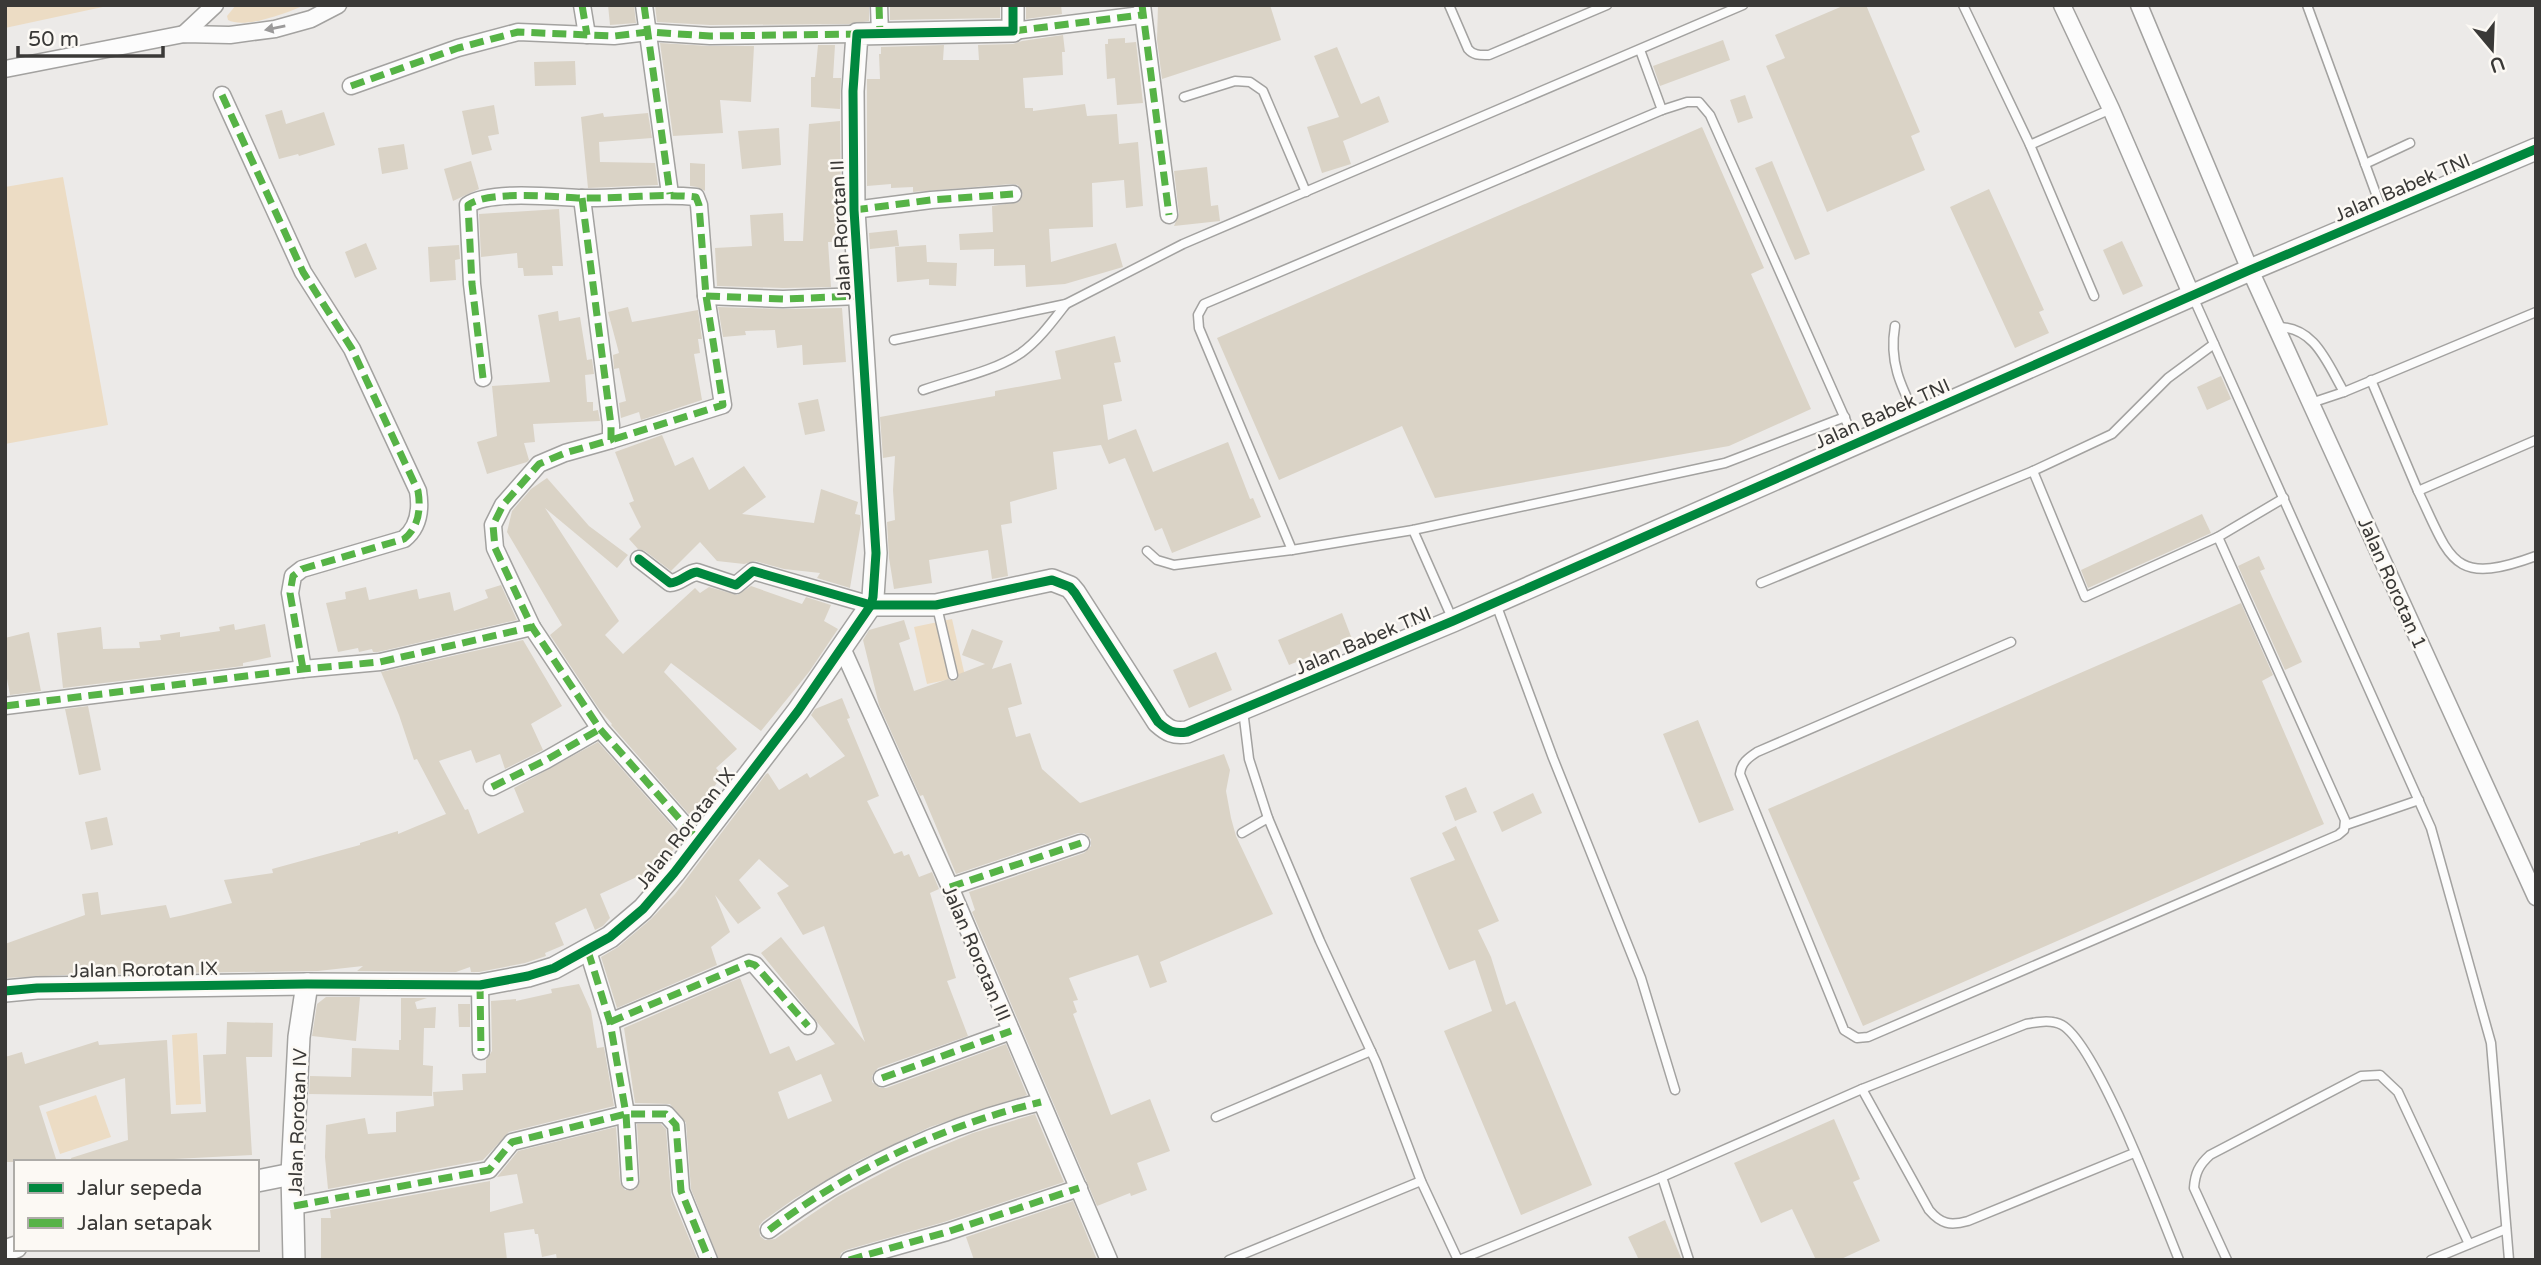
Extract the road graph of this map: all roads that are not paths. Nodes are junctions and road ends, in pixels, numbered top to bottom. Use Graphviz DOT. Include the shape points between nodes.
graph roads {
  1 [pos="215,5"];
  2 [pos="338,5"];
  3 [pos="582,5"];
  4 [pos="644,5"];
  5 [pos="879,5"];
  6 [pos="1013,5"];
  7 [pos="1449,5"];
  8 [pos="1607,5"];
  9 [pos="1743,5"];
  10 [pos="1962,5"];
  11 [pos="2063,5"];
  12 [pos="2139,5"];
  13 [pos="2307,5"];
  14 [pos="1142,10"];
  15 [pos="1013,31"];
  16 [pos="648,32"];
  17 [pos="184,34"];
  18 [pos="857,34"];
  19 [pos="880,34"];
  20 [pos="587,35"];
  21 [pos="1640,50"];
  22 [pos="5,69"];
  23 [pos="351,86"];
  24 [pos="222,95"];
  25 [pos="1184,97"];
  26 [pos="2111,109"];
  27 [pos="1662,110"];
  28 [pos="2410,143"];
  29 [pos="2030,145"];
  30 [pos="2536,149"];
  31 [pos="2365,164"];
  32 [pos="1306,192"];
  33 [pos="670,194"];
  34 [pos="1013,194"];
  35 [pos="582,198"];
  36 [pos="854,210"];
  37 [pos="2384,214"];
  38 [pos="1169,215"];
  39 [pos="2246,272"];
  40 [pos="2198,294"];
  41 [pos="706,296"];
  42 [pos="860,296"];
  43 [pos="2094,296"];
  44 [pos="1066,304"];
  45 [pos="2536,312"];
  46 [pos="1895,326"];
  47 [pos="2276,327"];
  48 [pos="894,340"];
  49 [pos="2214,344"];
  50 [pos="483,378"];
  51 [pos="2371,380"];
  52 [pos="923,390"];
  53 [pos="2344,392"];
  54 [pos="2311,403"];
  55 [pos="1845,416"];
  56 [pos="1917,417"];
  57 [pos="611,440"];
  58 [pos="2536,440"];
  59 [pos="1856,444"];
  60 [pos="2033,471"];
  61 [pos="2418,491"];
  62 [pos="2284,498"];
  63 [pos="1413,530"];
  64 [pos="2218,537"];
  65 [pos="1292,550"];
  66 [pos="1147,551"];
  67 [pos="2536,556"];
  68 [pos="639,559"];
  69 [pos="1762,583"];
  70 [pos="1495,603"];
  71 [pos="871,605"];
  72 [pos="936,605"];
  73 [pos="1453,621"];
  74 [pos="532,627"];
  75 [pos="2011,642"];
  76 [pos="842,648"];
  77 [pos="303,669"];
  78 [pos="953,675"];
  79 [pos="5,706"];
  80 [pos="1243,710"];
  81 [pos="600,729"];
  82 [pos="492,787"];
  83 [pos="2419,800"];
  84 [pos="1268,818"];
  85 [pos="2346,825"];
  86 [pos="1242,833"];
  87 [pos="699,841"];
  88 [pos="1081,844"];
  89 [pos="950,887"];
  90 [pos="2536,897"];
  91 [pos="588,951"];
  92 [pos="307,984"];
  93 [pos="480,985"];
  94 [pos="5,991"];
  95 [pos="610,1022"];
  96 [pos="808,1026"];
  97 [pos="1011,1031"];
  98 [pos="481,1051"];
  99 [pos="1371,1051"];
  100 [pos="882,1078"];
  101 [pos="1675,1090"];
  102 [pos="1863,1090"];
  103 [pos="1041,1102"];
  104 [pos="626,1114"];
  105 [pos="1216,1117"];
  106 [pos="2134,1153"];
  107 [pos="292,1174"];
  108 [pos="1662,1177"];
  109 [pos="259,1181"];
  110 [pos="630,1181"];
  111 [pos="1421,1181"];
  112 [pos="1079,1188"];
  113 [pos="294,1206"];
  114 [pos="2506,1229"];
  115 [pos="769,1230"];
  116 [pos="2469,1244"];
  117 [pos="294,1260"];
  118 [pos="709,1260"];
  119 [pos="849,1260"];
  120 [pos="1109,1260"];
  121 [pos="1229,1260"];
  122 [pos="1458,1260"];
  123 [pos="1689,1260"];
  124 [pos="2179,1260"];
  125 [pos="2227,1260"];
  126 [pos="2431,1260"];
  127 [pos="2509,1260"];
  1 -- 17 [label="street"];
  2 -- 17 [label="street, one-way" via="275,29 230,35"];
  3 -- 20 [label="street"];
  4 -- 16 [label="street"];
  5 -- 19 [label="street"];
  6 -- 15 [label="street"];
  7 -- 8 [label="lane" via="1468,49 1489,55"];
  9 -- 21 [label="lane"];
  10 -- 29 [label="lane"];
  11 -- 26 [label="street"];
  12 -- 39 [label="street, Jalan Rorotan 1"];
  13 -- 31 [label="lane"];
  14 -- 15 [label="street"];
  14 -- 38 [label="street"];
  15 -- 19 [label="street"];
  16 -- 18 [label="street"];
  16 -- 20 [label="street"];
  16 -- 33 [label="street"];
  17 -- 22 [label="street"];
  18 -- 19 [label="street"];
  18 -- 36 [label="street, Jalan Rorotan II"];
  20 -- 23 [label="street" via="518,32"];
  21 -- 27 [label="lane"];
  21 -- 32 [label="lane"];
  24 -- 77 [label="street" via="303,272 352,349 421,505 411,533 404,539 302,569 293,576 290,593"];
  25 -- 32 [label="lane" via="1235,81 1250,82 1263,91"];
  26 -- 29 [label="lane"];
  26 -- 40 [label="street"];
  27 -- 55 [label="lane" via="1699,102 1710,115"];
  27 -- 65 [label="lane" via="1204,304 1198,315 1199,328"];
  28 -- 31 [label="lane"];
  29 -- 43 [label="lane"];
  30 -- 37 [label="street, Jalan Babek TNI"];
  31 -- 37 [label="lane"];
  32 -- 44 [label="lane" via="1183,244"];
  33 -- 35 [label="street"];
  33 -- 41 [label="street" via="698,201"];
  34 -- 36 [label="street"];
  35 -- 50 [label="street" via="544,194 468,205"];
  35 -- 57 [label="street"];
  36 -- 42 [label="street, Jalan Rorotan II"];
  37 -- 39 [label="street, Jalan Babek TNI"];
  39 -- 40 [label="street, Jalan Babek TNI"];
  39 -- 47 [label="street, Jalan Rorotan 1"];
  40 -- 49 [label="lane"];
  40 -- 56 [label="street, Jalan Babek TNI"];
  41 -- 42 [label="street"];
  41 -- 57 [label="street" via="723,405"];
  42 -- 71 [label="street, Jalan Rorotan II" via="876,553"];
  44 -- 48 [label="lane"];
  44 -- 52 [label="lane" via="1021,353"];
  45 -- 51 [label="lane"];
  46 -- 56 [label="lane" via="1896,371"];
  47 -- 53 [label="lane" via="2306,334"];
  47 -- 54 [label="street, Jalan Rorotan 1"];
  49 -- 60 [label="lane" via="2168,378 2112,434"];
  49 -- 62 [label="lane"];
  51 -- 53 [label="lane"];
  51 -- 61 [label="lane"];
  53 -- 54 [label="lane"];
  54 -- 90 [label="street, Jalan Rorotan 1"];
  55 -- 59 [label="lane"];
  55 -- 63 [label="lane" via="1724,463"];
  56 -- 59 [label="street, Jalan Babek TNI"];
  57 -- 74 [label="street" via="539,464 503,505 493,525 495,548"];
  58 -- 61 [label="lane"];
  59 -- 70 [label="street, Jalan Babek TNI"];
  60 -- 64 [label="lane" via="2085,597"];
  60 -- 69 [label="lane"];
  61 -- 67 [label="lane" via="2456,562 2478,570"];
  62 -- 64 [label="lane"];
  62 -- 83 [label="lane"];
  63 -- 65 [label="lane"];
  63 -- 73 [label="lane"];
  64 -- 85 [label="lane"];
  65 -- 66 [label="lane" via="1174,565"];
  68 -- 71 [label="street" via="670,583 703,572 736,585 753,571"];
  70 -- 73 [label="street, Jalan Babek TNI"];
  70 -- 101 [label="lane" via="1641,978"];
  71 -- 72 [label="street"];
  71 -- 76 [label="street, Jalan Rorotan IX"];
  72 -- 78 [label="lane"];
  72 -- 80 [label="street" via="1060,581 1075,593 1167,730 1187,732"];
  73 -- 80 [label="street, Jalan Babek TNI"];
  74 -- 77 [label="street" via="380,663"];
  74 -- 81 [label="street"];
  75 -- 85 [label="lane" via="1757,752 1741,767 1740,774 1850,1036 1862,1038 1881,1031 2338,835"];
  76 -- 87 [label="street, Jalan Rorotan IX"];
  76 -- 89 [label="street, Jalan Rorotan III"];
  77 -- 79 [label="street"];
  80 -- 84 [label="lane" via="1249,759"];
  81 -- 82 [label="street"];
  81 -- 87 [label="street"];
  83 -- 85 [label="lane"];
  83 -- 114 [label="lane" via="2431,828 2491,1043"];
  84 -- 86 [label="lane"];
  84 -- 99 [label="lane"];
  87 -- 91 [label="street, Jalan Rorotan IX" via="643,909"];
  88 -- 89 [label="street"];
  89 -- 97 [label="street, Jalan Rorotan III"];
  91 -- 93 [label="street, Jalan Rorotan IX" via="554,968"];
  91 -- 95 [label="street"];
  92 -- 93 [label="street, Jalan Rorotan IX"];
  92 -- 94 [label="street, Jalan Rorotan IX"];
  92 -- 107 [label="street, Jalan Rorotan IV" via="299,1037"];
  93 -- 98 [label="street"];
  95 -- 96 [label="street" via="749,963"];
  95 -- 104 [label="street"];
  97 -- 100 [label="street"];
  97 -- 103 [label="street, Jalan Rorotan III"];
  99 -- 105 [label="lane"];
  99 -- 111 [label="lane"];
  102 -- 106 [label="lane" via="2026,1024 2061,1024 2085,1049"];
  102 -- 106 [label="lane" via="1929,1210 1938,1221 1948,1224 1968,1221"];
  102 -- 108 [label="lane"];
  103 -- 112 [label="street, Jalan Rorotan III"];
  103 -- 115 [label="street" via="922,1142 798,1208"];
  104 -- 110 [label="street"];
  104 -- 113 [label="street" via="512,1142 489,1170"];
  104 -- 118 [label="street" via="666,1114 674,1121 681,1191"];
  106 -- 124 [label="lane"];
  107 -- 109 [label="street"];
  107 -- 113 [label="street, Jalan Rorotan IV"];
  108 -- 122 [label="lane"];
  108 -- 123 [label="lane"];
  111 -- 121 [label="lane"];
  111 -- 122 [label="lane"];
  112 -- 119 [label="street"];
  112 -- 120 [label="street, Jalan Rorotan III"];
  113 -- 117 [label="street, Jalan Rorotan IV"];
  114 -- 116 [label="lane"];
  114 -- 127 [label="lane"];
  116 -- 125 [label="lane" via="2398,1092 2380,1075 2370,1074 2200,1164 2194,1188"];
  116 -- 126 [label="lane"];
}
